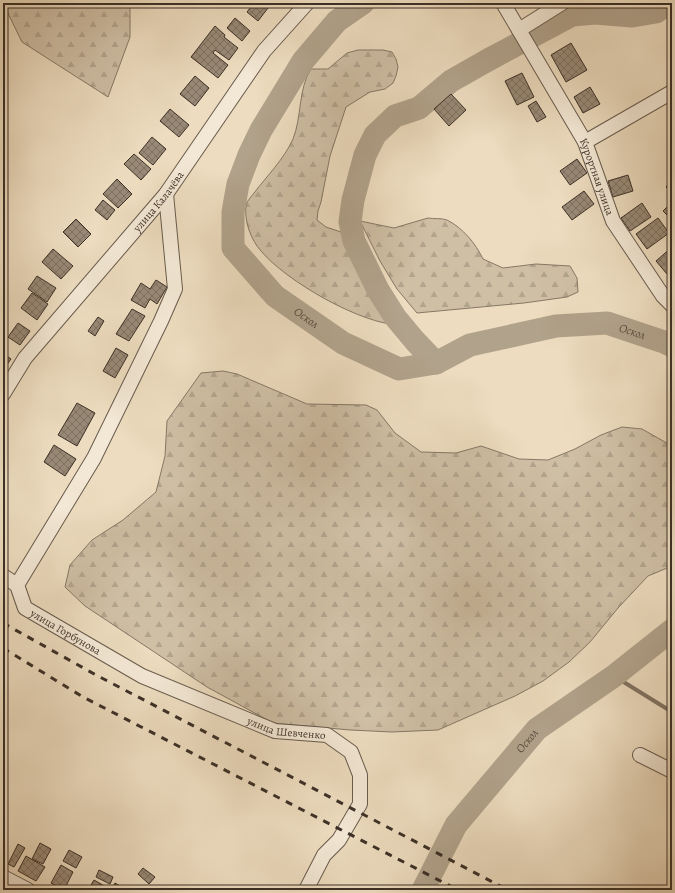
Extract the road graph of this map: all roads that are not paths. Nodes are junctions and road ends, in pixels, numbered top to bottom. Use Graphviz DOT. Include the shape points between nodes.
graph roads {
  1 [pos="307,3"];
  2 [pos="503,3"];
  3 [pos="562,3"];
  4 [pos="523,37"];
  5 [pos="672,92"];
  6 [pos="585,142"];
  7 [pos="166,194"];
  8 [pos="672,305"];
  9 [pos="3,394"];
  10 [pos="3,576"];
  11 [pos="17,585"];
  12 [pos="142,676"];
  13 [pos="640,755"];
  14 [pos="672,771"];
  15 [pos="3,877"];
  16 [pos="28,890"];
  17 [pos="306,890"];
  1 -- 7 [label="street, улица Калачёва" via="264,51"];
  2 -- 4 [label="street, Курортная улица"];
  3 -- 4 [label="street"];
  4 -- 6 [label="street, Курортная улица"];
  5 -- 6 [label="street"];
  6 -- 8 [label="street, Курортная улица" via="613,221 663,296"];
  7 -- 9 [label="street, улица Калачёва" via="25,358"];
  7 -- 11 [label="street" via="175,289 162,321 94,458"];
  10 -- 11 [label="street"];
  11 -- 12 [label="street, улица Горбунова" via="25,608"];
  12 -- 17 [label="street, улица Шевченко" via="275,731 327,735 351,752 360,775 360,804 338,840 324,855"];
  13 -- 14 [label="street"];
  15 -- 16 [label="street"];
}
